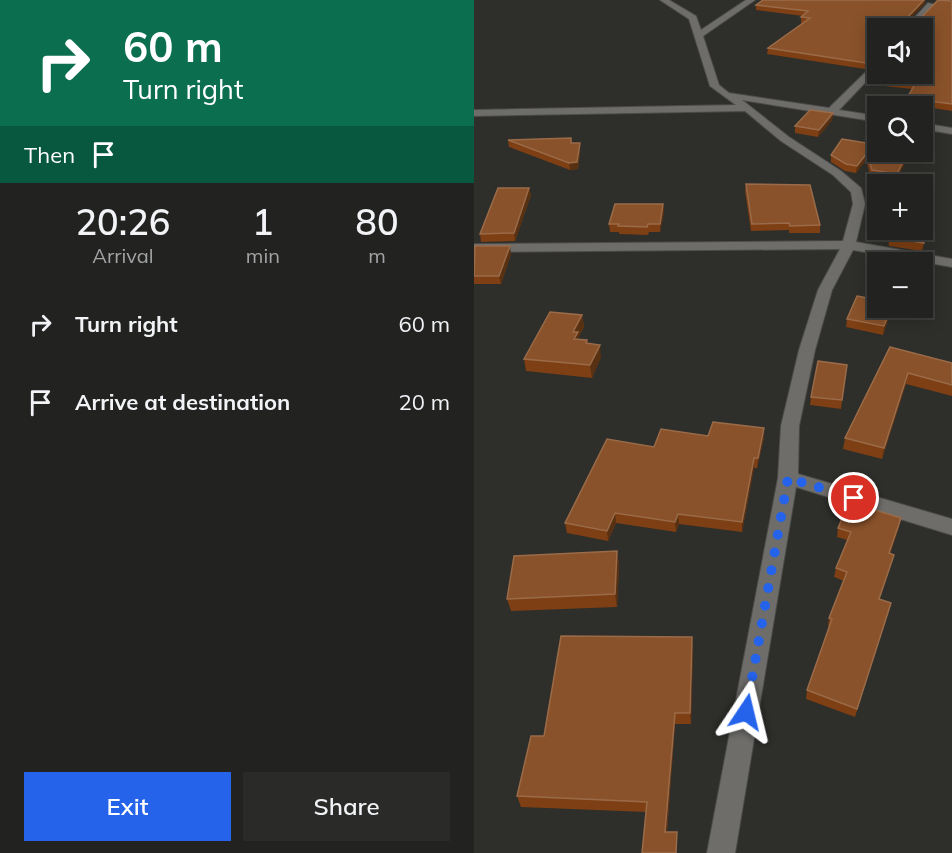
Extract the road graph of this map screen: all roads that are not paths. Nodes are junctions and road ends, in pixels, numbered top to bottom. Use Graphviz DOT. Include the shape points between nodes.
graph roads {
  1 [pos="664,0"];
  2 [pos="751,0"];
  3 [pos="931,5"];
  4 [pos="701,18"];
  5 [pos="723,18"];
  6 [pos="919,18"];
  7 [pos="700,34"];
  8 [pos="867,74"];
  9 [pos="726,95"];
  10 [pos="747,108"];
  11 [pos="831,112"];
  12 [pos="474,113"];
  13 [pos="867,117"];
  14 [pos="933,128"];
  15 [pos="952,131"];
  16 [pos="849,245"];
  17 [pos="474,248"];
  18 [pos="952,263"];
  19 [pos="788,478"];
  20 [pos="952,527"];
  21 [pos="721,853"];
  1 -- 4 [label="street"];
  2 -- 5 [label="street"];
  3 -- 6 [label="street"];
  4 -- 5 [label="street"];
  4 -- 7 [label="street"];
  5 -- 7 [label="street"];
  7 -- 9 [label="street" via="715,86"];
  8 -- 11 [label="street"];
  9 -- 10 [label="street"];
  9 -- 11 [label="street"];
  10 -- 12 [label="street"];
  10 -- 16 [label="street" via="857,190 859,204"];
  11 -- 13 [label="street"];
  14 -- 15 [label="street"];
  16 -- 17 [label="street"];
  16 -- 18 [label="street"];
  16 -- 19 [label="street" via="825,290 807,350 790,426"];
  19 -- 20 [label="street"];
  19 -- 21 [label="street"];
}
